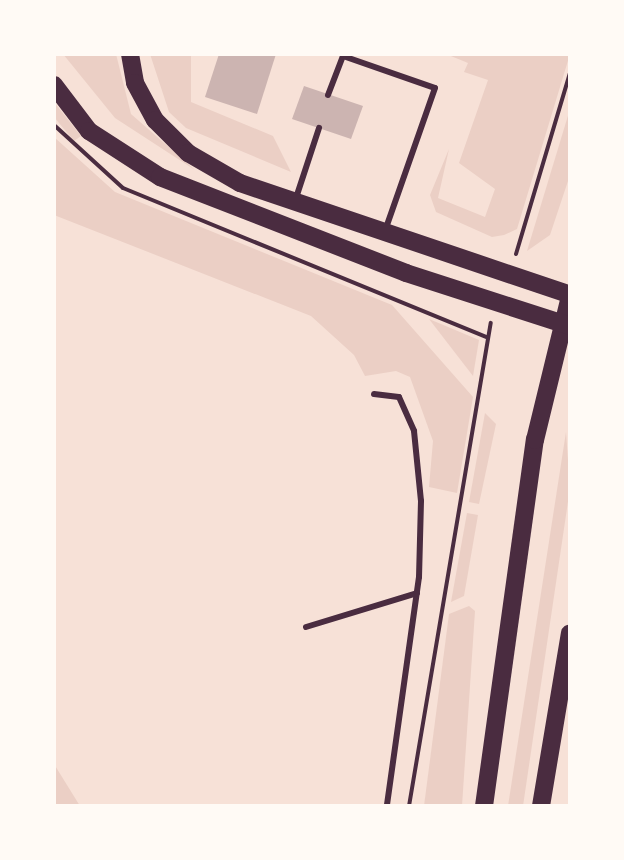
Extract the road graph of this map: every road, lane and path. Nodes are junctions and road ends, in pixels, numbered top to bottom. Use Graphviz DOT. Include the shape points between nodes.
graph roads {
  1 [pos="130,54"];
  2 [pos="340,55"];
  3 [pos="570,73"];
  4 [pos="54,85"];
  5 [pos="328,95"];
  6 [pos="319,128"];
  7 [pos="294,203"];
  8 [pos="384,235"];
  9 [pos="514,260"];
  10 [pos="570,296"];
  11 [pos="491,323"];
  12 [pos="566,326"];
  13 [pos="374,394"];
  14 [pos="417,593"];
  15 [pos="306,627"];
  16 [pos="570,633"];
  17 [pos="387,806"];
  18 [pos="409,806"];
  19 [pos="484,806"];
  20 [pos="541,806"];
  1 -- 7 [label="main road" via="135,83 155,120 188,153"];
  2 -- 5 [label="lane"];
  2 -- 8 [label="lane" via="435,88"];
  3 -- 9 [label="path"];
  4 -- 12 [label="main road" via="89,131 160,177"];
  6 -- 7 [label="lane"];
  7 -- 8 [label="main road"];
  8 -- 10 [label="main road"];
  10 -- 12 [label="main road"];
  11 -- 18 [label="path"];
  12 -- 19 [label="main road" via="530,469"];
  13 -- 14 [label="lane" via="399,397 414,431 421,501"];
  14 -- 15 [label="lane"];
  14 -- 17 [label="lane"];
  16 -- 20 [label="main road"];
}
